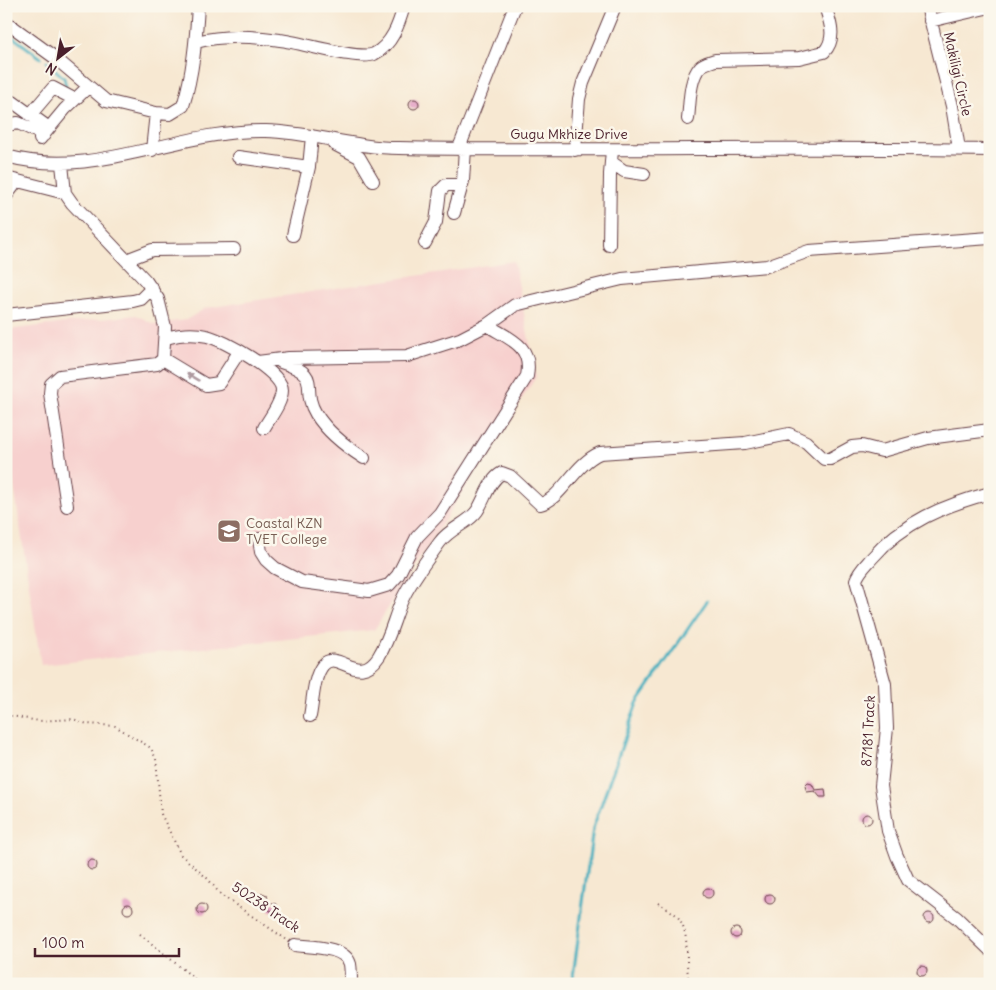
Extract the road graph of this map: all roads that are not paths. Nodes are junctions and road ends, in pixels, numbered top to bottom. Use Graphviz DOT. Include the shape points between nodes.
graph roads {
  1 [pos="198,6"];
  2 [pos="404,6"];
  3 [pos="515,6"];
  4 [pos="615,6"];
  5 [pos="825,6"];
  6 [pos="927,6"];
  7 [pos="990,7"];
  8 [pos="930,20"];
  9 [pos="6,22"];
  10 [pos="196,42"];
  11 [pos="87,88"];
  12 [pos="74,99"];
  13 [pos="13,102"];
  14 [pos="156,113"];
  15 [pos="30,115"];
  16 [pos="688,119"];
  17 [pos="6,125"];
  18 [pos="44,134"];
  19 [pos="312,136"];
  20 [pos="331,139"];
  21 [pos="462,148"];
  22 [pos="959,149"];
  23 [pos="152,150"];
  24 [pos="575,150"];
  25 [pos="990,150"];
  26 [pos="6,156"];
  27 [pos="612,156"];
  28 [pos="238,157"];
  29 [pos="62,164"];
  30 [pos="309,167"];
  31 [pos="644,174"];
  32 [pos="12,180"];
  33 [pos="373,182"];
  34 [pos="462,185"];
  35 [pos="65,194"];
  36 [pos="6,196"];
  37 [pos="454,213"];
  38 [pos="294,235"];
  39 [pos="990,238"];
  40 [pos="425,243"];
  41 [pos="608,245"];
  42 [pos="234,249"];
  43 [pos="126,260"];
  44 [pos="152,288"];
  45 [pos="6,316"];
  46 [pos="487,325"];
  47 [pos="166,338"];
  48 [pos="239,352"];
  49 [pos="163,359"];
  50 [pos="274,359"];
  51 [pos="258,362"];
  52 [pos="264,428"];
  53 [pos="990,430"];
  54 [pos="364,458"];
  55 [pos="990,493"];
  56 [pos="66,506"];
  57 [pos="259,539"];
  58 [pos="310,716"];
  59 [pos="295,945"];
  60 [pos="990,950"];
  61 [pos="351,984"];
  1 -- 10 [label="street"];
  2 -- 10 [label="street" via="394,33 385,46 373,54 362,56 311,45 240,36"];
  3 -- 21 [label="street"];
  4 -- 24 [label="street" via="583,83"];
  5 -- 16 [label="street" via="832,40 824,52 798,58 715,60 707,63 700,67 695,77"];
  6 -- 8 [label="street, Makiligi Circle"];
  7 -- 8 [label="street"];
  8 -- 22 [label="street, Makiligi Circle" via="952,106"];
  9 -- 11 [label="street" via="54,57"];
  10 -- 14 [label="street" via="183,106 176,112"];
  11 -- 12 [label="street"];
  11 -- 14 [label="street" via="106,101"];
  12 -- 15 [label="street" via="53,88"];
  12 -- 18 [label="street"];
  13 -- 15 [label="street"];
  14 -- 23 [label="street"];
  15 -- 18 [label="street"];
  17 -- 18 [label="street" via="18,123"];
  19 -- 20 [label="street, Gugu Mkhize Drive"];
  19 -- 23 [label="street, Gugu Mkhize Drive" via="242,132"];
  19 -- 30 [label="street"];
  20 -- 21 [label="street, Gugu Mkhize Drive" via="396,148"];
  20 -- 33 [label="street" via="334,144 359,157"];
  21 -- 24 [label="street, Gugu Mkhize Drive"];
  21 -- 34 [label="street"];
  22 -- 25 [label="street, Gugu Mkhize Drive"];
  22 -- 27 [label="street, Gugu Mkhize Drive"];
  23 -- 29 [label="street, Gugu Mkhize Drive" via="104,160"];
  24 -- 27 [label="street, Gugu Mkhize Drive"];
  26 -- 29 [label="street, Gugu Mkhize Drive"];
  27 -- 31 [label="street" via="624,171"];
  27 -- 41 [label="street"];
  28 -- 30 [label="street"];
  29 -- 35 [label="street"];
  30 -- 38 [label="street"];
  32 -- 35 [label="street"];
  32 -- 36 [label="street"];
  34 -- 37 [label="street"];
  34 -- 40 [label="street" via="446,185 440,191 436,222"];
  35 -- 43 [label="street"];
  39 -- 46 [label="street" via="809,251 767,266 622,279 514,305"];
  42 -- 43 [label="street" via="152,250"];
  43 -- 44 [label="street"];
  44 -- 45 [label="street" via="141,299"];
  44 -- 47 [label="street" via="162,310"];
  46 -- 50 [label="street" via="442,346 407,356"];
  46 -- 57 [label="street" via="522,347 529,366 527,376 440,513 417,537 398,575 389,585 370,591 309,584 275,568 266,560"];
  47 -- 48 [label="street" via="180,334 210,336"];
  47 -- 49 [label="street"];
  48 -- 49 [label="street, one-way" via="214,386 206,385"];
  48 -- 51 [label="street"];
  49 -- 56 [label="street" via="150,365 60,376 51,384"];
  50 -- 51 [label="street"];
  50 -- 54 [label="street" via="304,372 310,381 310,401 324,426"];
  51 -- 52 [label="street" via="275,375 282,390 281,399"];
  53 -- 58 [label="street" via="928,438 882,451 852,447 830,459 824,459 806,442 789,434 745,443 600,453 580,465 550,501 540,504 510,476 502,473 494,479 473,516 452,529 440,542 403,598 389,636 374,662 360,670 336,661 328,661 322,666"];
  55 -- 60 [label="street, 87181 Track" via="942,508 905,528 858,573 856,580 885,684 886,728 881,786 888,831 897,856 908,880 964,923"];
  59 -- 61 [label="street, 50238 Track" via="345,956 350,964"];
}
